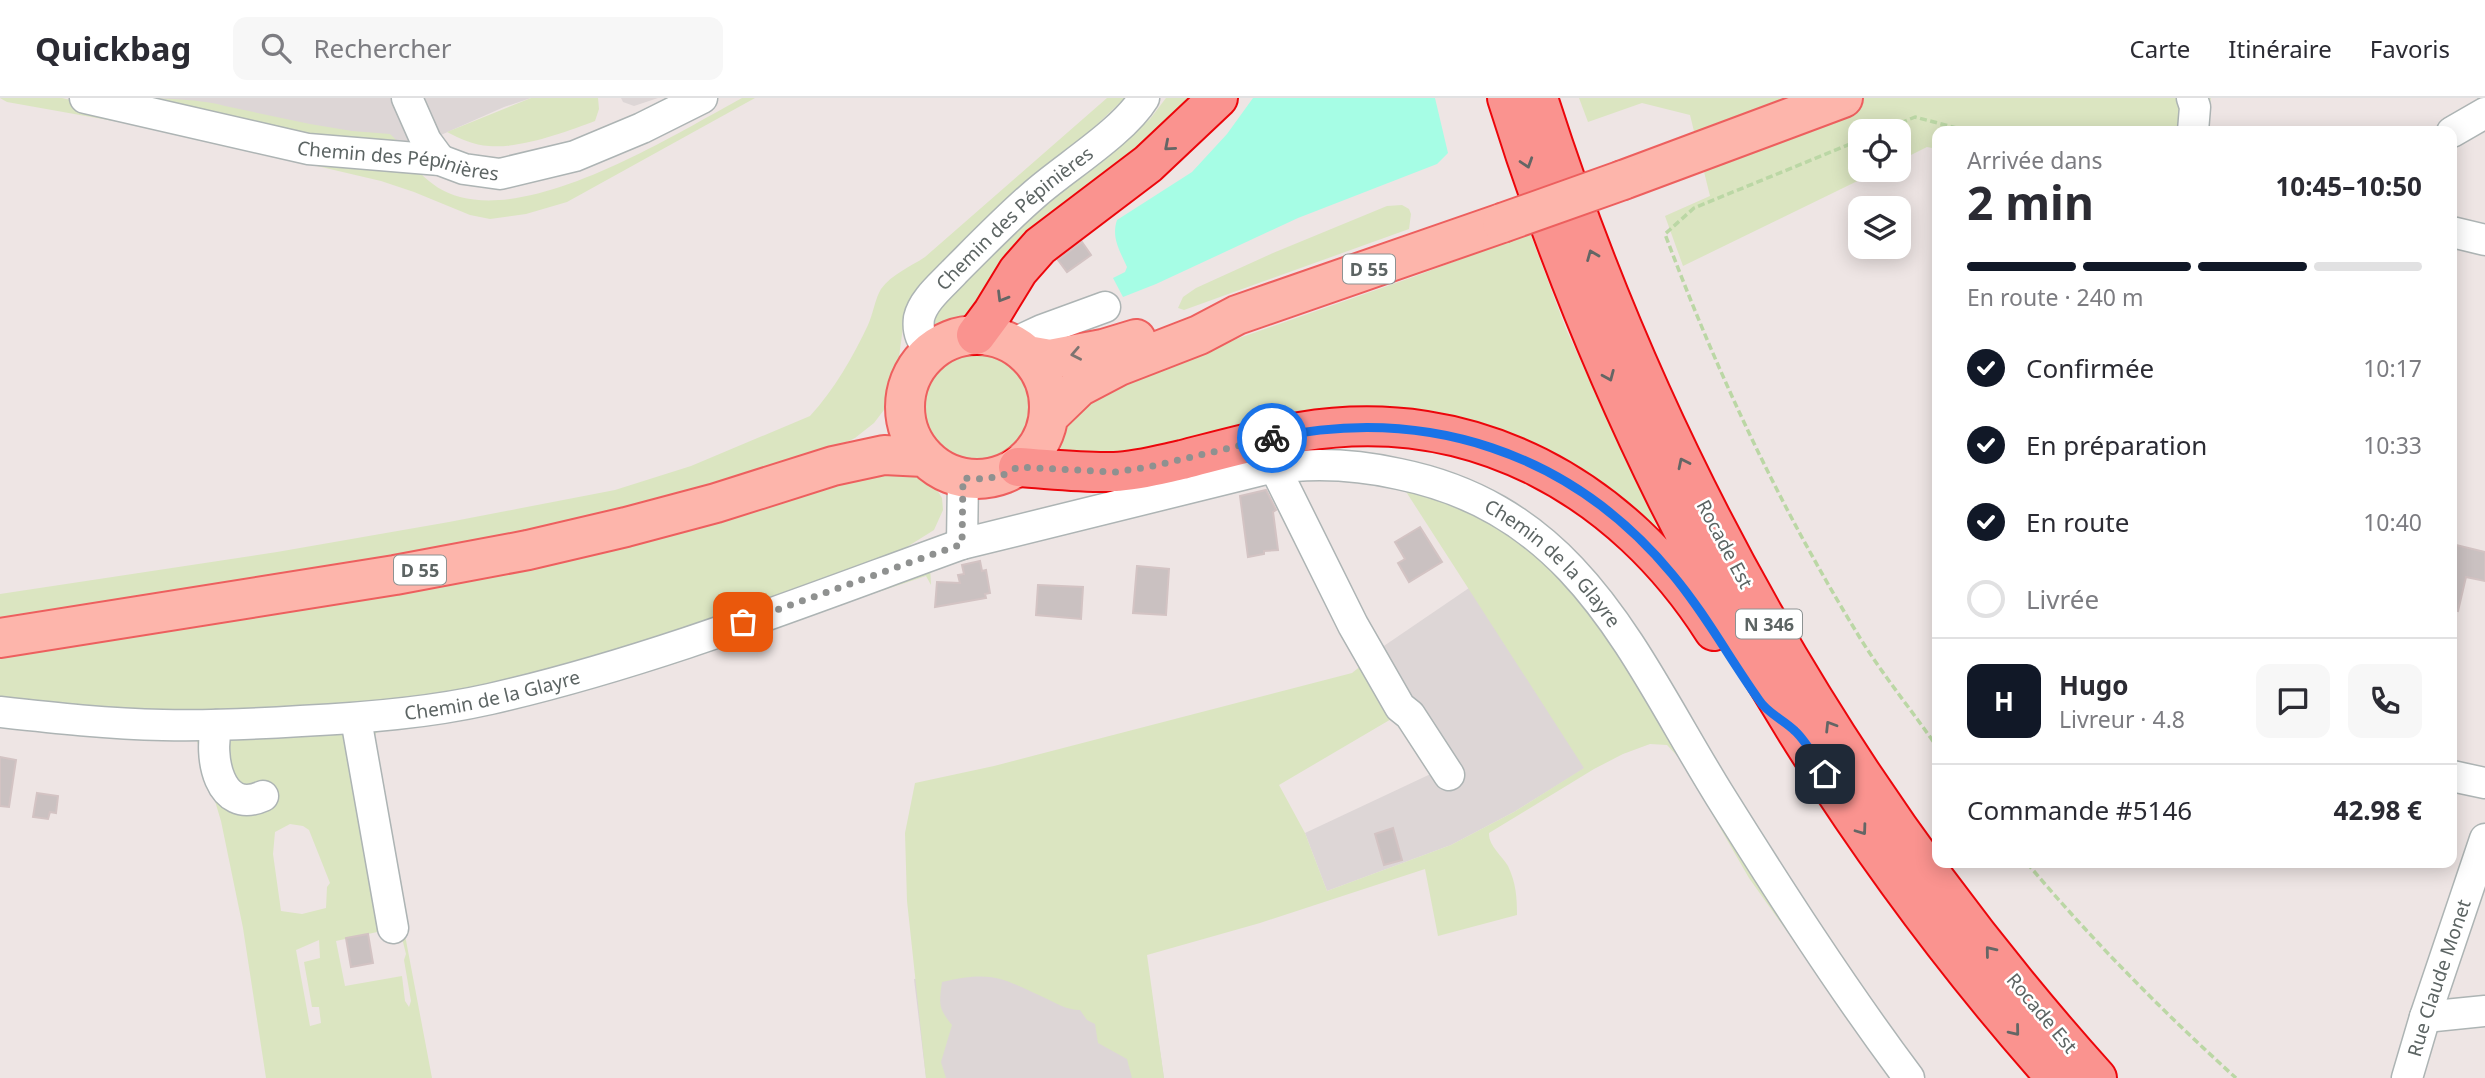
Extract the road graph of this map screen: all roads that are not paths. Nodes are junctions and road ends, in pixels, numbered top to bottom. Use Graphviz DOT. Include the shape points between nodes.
graph roads {
  1 [pos="85,98"];
  2 [pos="407,98"];
  3 [pos="702,98"];
  4 [pos="1144,98"];
  5 [pos="1218,98"];
  6 [pos="1507,98"];
  7 [pos="1843,98"];
  8 [pos="2192,98"];
  9 [pos="1542,102"];
  10 [pos="2485,113"];
  11 [pos="2193,126"];
  12 [pos="2457,129"];
  13 [pos="440,160"];
  14 [pos="2457,233"];
  15 [pos="2485,240"];
  16 [pos="1105,307"];
  17 [pos="1237,315"];
  18 [pos="976,335"];
  19 [pos="1019,349"];
  20 [pos="931,352"];
  21 [pos="905,399"];
  22 [pos="1049,416"];
  23 [pos="924,457"];
  24 [pos="833,466"];
  25 [pos="1018,467"];
  26 [pos="1275,468"];
  27 [pos="963,478"];
  28 [pos="962,544"];
  29 [pos="0,638"];
  30 [pos="0,712"];
  31 [pos="356,719"];
  32 [pos="218,725"];
  33 [pos="1798,733"];
  34 [pos="1449,775"];
  35 [pos="2457,777"];
  36 [pos="2485,783"];
  37 [pos="263,796"];
  38 [pos="2485,839"];
  39 [pos="393,928"];
  40 [pos="2485,1011"];
  41 [pos="2425,1017"];
  42 [pos="1909,1078"];
  43 [pos="2056,1078"];
  44 [pos="2097,1078"];
  45 [pos="2407,1078"];
  1 -- 13 [label="street, Chemin des Pépinières" via="309,149"];
  2 -- 13 [label="street" via="426,142"];
  3 -- 13 [label="street, Chemin des Pépinières" via="612,141 534,167 483,173"];
  4 -- 20 [label="street, Chemin des Pépinières" via="1129,118 1035,194 937,290 919,318 921,341"];
  5 -- 18 [label="highway, one-way" via="1148,164 1040,246"];
  6 -- 33 [label="highway, Rocade Est / N 346, one-way" via="1529,169 1618,399 1717,594"];
  7 -- 17 [label="main road, D 55, bridge"];
  8 -- 11 [label="street"];
  44 -- 9 [label="highway, Rocade Est / N 346, one-way" via="1973,930 1876,798 1743,580 1646,386 1585,236"];
  10 -- 12 [label="street"];
  14 -- 15 [label="street"];
  16 -- 19 [label="street" via="1042,330"];
  17 -- 19 [label="main road, D 55, one-way" via="1063,357 1050,359"];
  17 -- 22 [label="main road, D 55" via="1079,387"];
  18 -- 19 [label="main road" via="994,337"];
  18 -- 20 [label="main road" via="944,343"];
  19 -- 22 [label="main road" via="1041,373 1049,394"];
  20 -- 21 [label="main road" via="919,365"];
  21 -- 23 [label="main road" via="912,439"];
  21 -- 24 [label="main road, D 55" via="873,438"];
  22 -- 25 [label="main road" via="1044,436"];
  23 -- 24 [label="main road, D 55" via="884,455"];
  23 -- 27 [label="main road"];
  24 -- 29 [label="main road, D 55" via="716,503 528,550"];
  25 -- 27 [label="main road" via="992,478"];
  25 -- 33 [label="highway" via="1115,472 1301,432 1345,427 1432,432 1505,451 1570,484 1637,537 1702,612 1761,704"];
  26 -- 28 [label="street, Chemin de la Glayre"];
  26 -- 34 [label="street" via="1353,625 1400,707"];
  26 -- 42 [label="street, Chemin de la Glayre" via="1355,467 1427,480 1500,512 1551,548 1608,613 1776,884"];
  27 -- 28 [label="street"];
  28 -- 31 [label="street, Chemin de la Glayre" via="609,667 491,699"];
  30 -- 32 [label="street, Chemin de la Glayre" via="94,722"];
  31 -- 32 [label="street, Chemin de la Glayre"];
  31 -- 39 [label="street"];
  32 -- 37 [label="street" via="214,753 225,788 243,801"];
  33 -- 43 [label="highway, Rocade Est / N 346, one-way" via="1949,951"];
  35 -- 36 [label="street"];
  38 -- 41 [label="street, Rue Claude Monet"];
  40 -- 41 [label="street"];
  41 -- 45 [label="street, Rue Claude Monet"];
}
